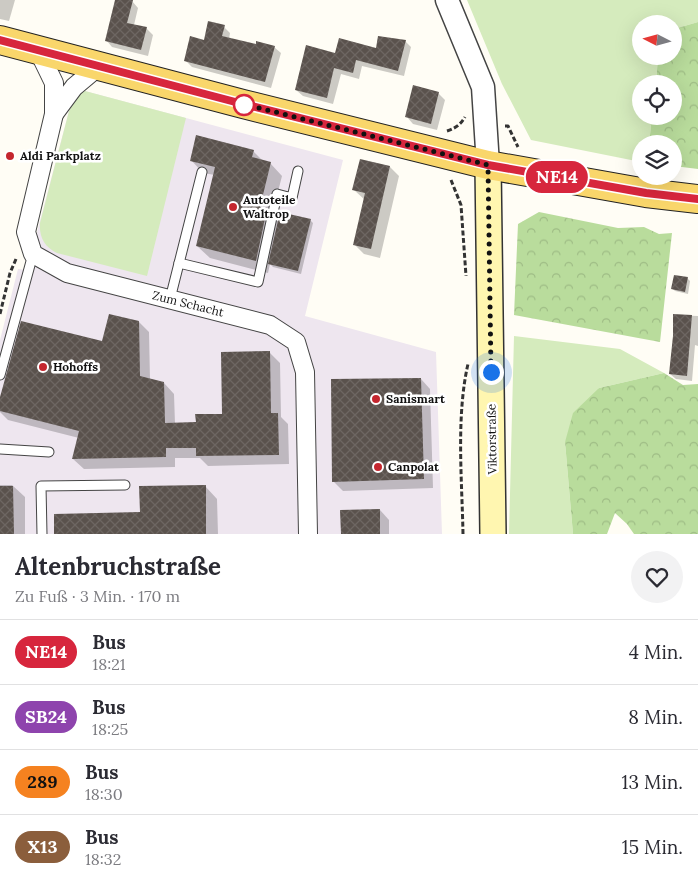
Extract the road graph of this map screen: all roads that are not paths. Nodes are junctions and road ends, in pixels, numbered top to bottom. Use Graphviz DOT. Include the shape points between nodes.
graph roads {
  1 [pos="447,0"];
  2 [pos="0,40"];
  3 [pos="38,50"];
  4 [pos="100,66"];
  5 [pos="54,114"];
  6 [pos="488,165"];
  7 [pos="298,171"];
  8 [pos="202,172"];
  9 [pos="698,199"];
  10 [pos="33,254"];
  11 [pos="179,263"];
  12 [pos="170,299"];
  13 [pos="0,376"];
  14 [pos="0,449"];
  15 [pos="49,452"];
  16 [pos="125,485"];
  17 [pos="42,534"];
  18 [pos="308,534"];
  19 [pos="493,534"];
  1 -- 6 [label="street" via="483,88"];
  2 -- 3 [label="main road"];
  3 -- 4 [label="main road"];
  3 -- 5 [label="street" via="54,82"];
  4 -- 5 [label="street" via="74,87"];
  4 -- 6 [label="main road"];
  5 -- 10 [label="street" via="26,232"];
  6 -- 9 [label="main road"];
  6 -- 19 [label="main road, Viktorstraße"];
  7 -- 11 [label="lane" via="292,198 277,194 258,282"];
  8 -- 11 [label="lane"];
  10 -- 12 [label="street, Zum Schacht" via="67,273"];
  10 -- 13 [label="lane"];
  11 -- 12 [label="lane"];
  12 -- 18 [label="street, Zum Schacht" via="270,325 296,342 305,372"];
  14 -- 15 [label="lane"];
  16 -- 17 [label="lane" via="41,486"];
}
